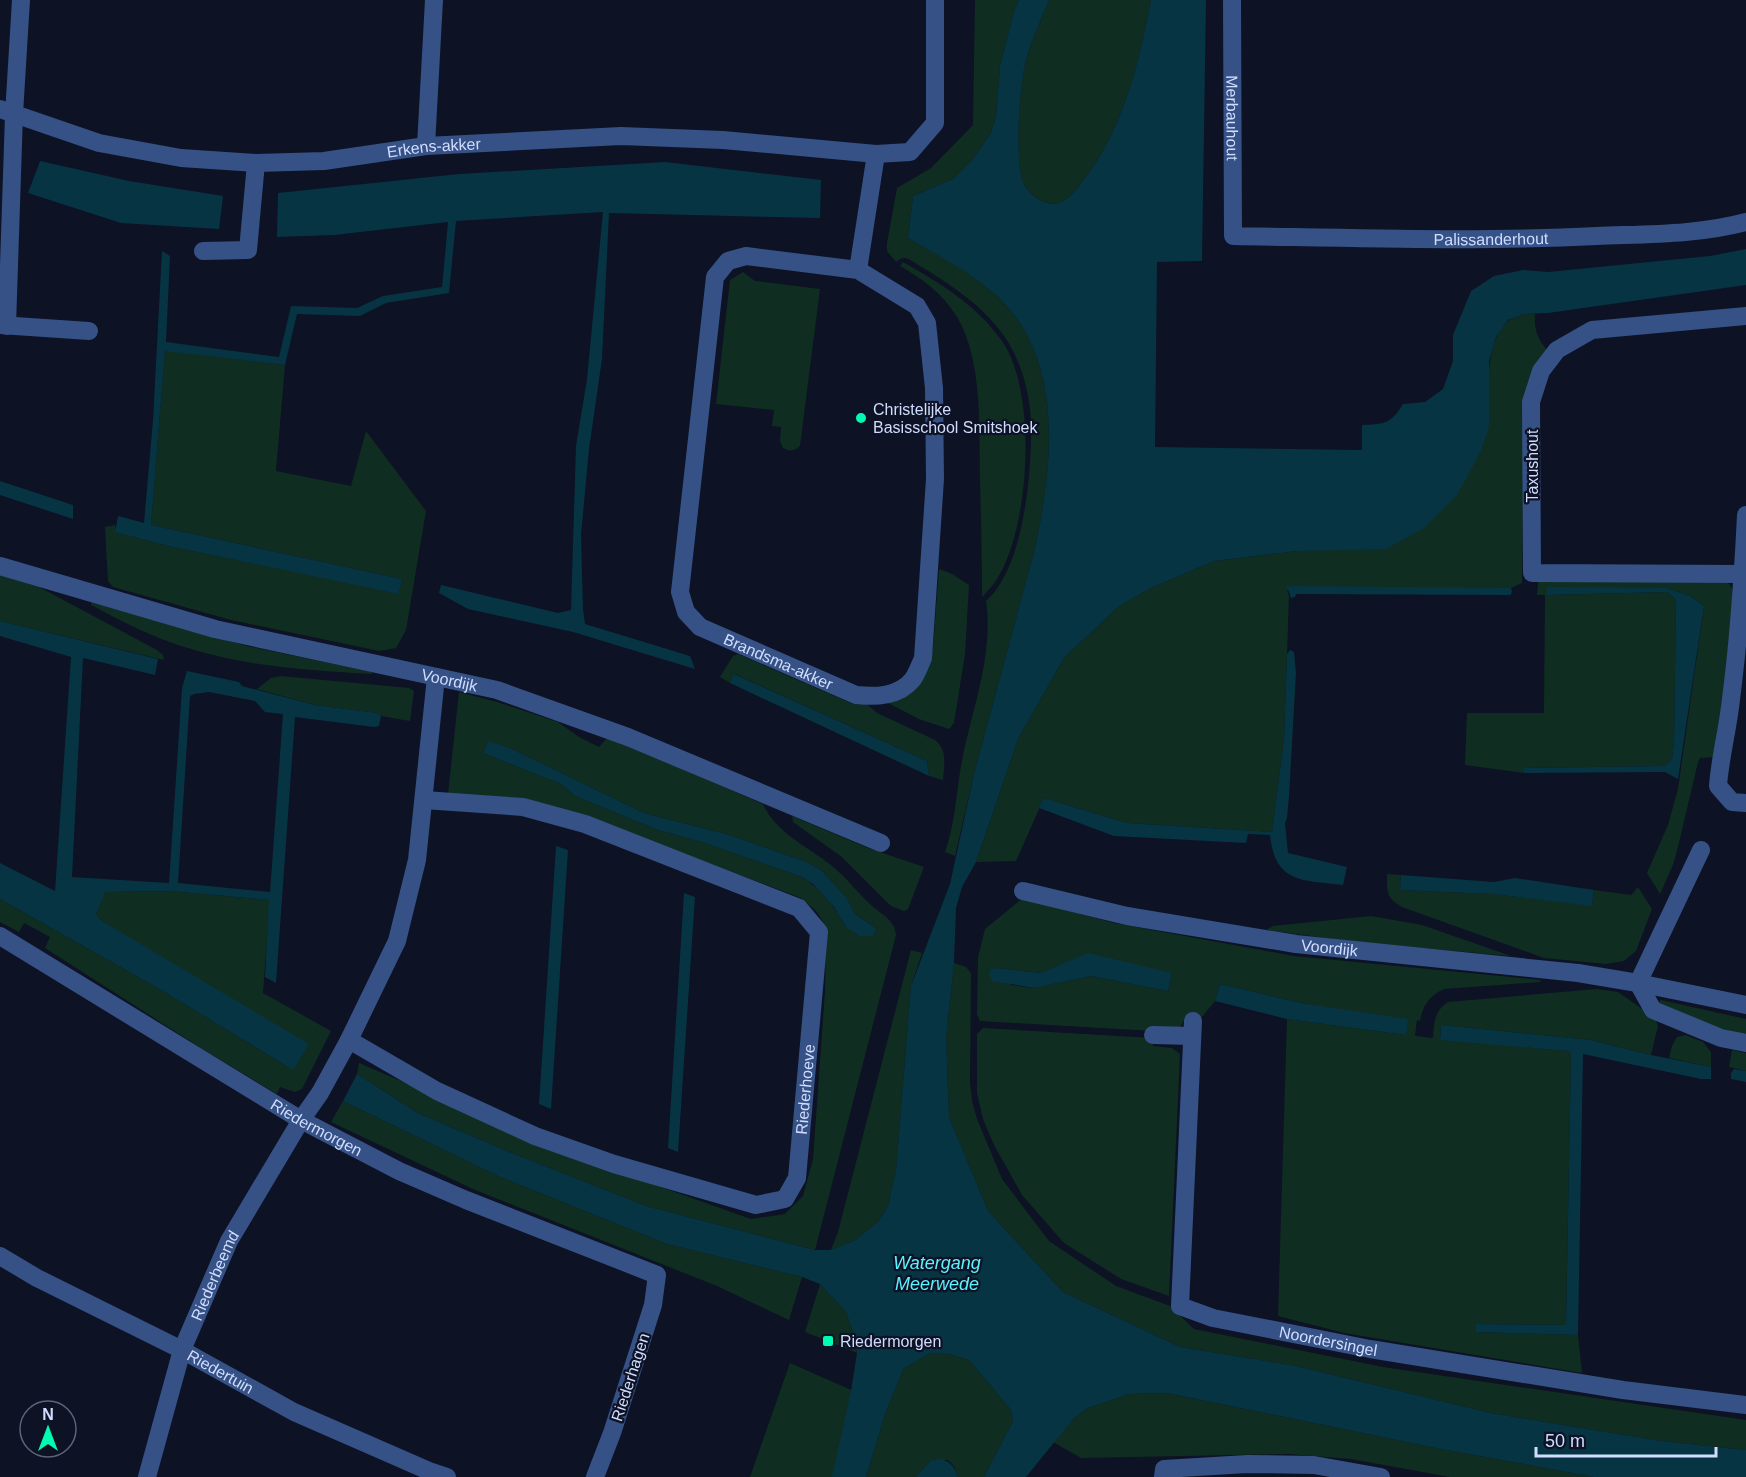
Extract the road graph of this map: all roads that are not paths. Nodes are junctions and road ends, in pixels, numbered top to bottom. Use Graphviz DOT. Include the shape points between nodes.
graph roads {
  1 [pos="21,0"];
  2 [pos="434,0"];
  3 [pos="935,0"];
  4 [pos="1232,0"];
  5 [pos="7,112"];
  6 [pos="426,146"];
  7 [pos="876,154"];
  8 [pos="256,163"];
  9 [pos="6,209"];
  10 [pos="1746,222"];
  11 [pos="1233,236"];
  12 [pos="203,251"];
  13 [pos="858,270"];
  14 [pos="1746,316"];
  15 [pos="4,326"];
  16 [pos="89,331"];
  17 [pos="1746,515"];
  18 [pos="0,566"];
  19 [pos="1743,574"];
  20 [pos="436,677"];
  21 [pos="424,800"];
  22 [pos="1739,802"];
  23 [pos="881,843"];
  24 [pos="1701,850"];
  25 [pos="1023,891"];
  26 [pos="0,936"];
  27 [pos="1638,983"];
  28 [pos="1746,1005"];
  29 [pos="1153,1035"];
  30 [pos="348,1040"];
  31 [pos="1746,1043"];
  32 [pos="301,1120"];
  33 [pos="0,1256"];
  34 [pos="657,1275"];
  35 [pos="182,1350"];
  36 [pos="1746,1405"];
  37 [pos="1163,1473"];
  38 [pos="147,1477"];
  39 [pos="447,1477"];
  40 [pos="595,1477"];
  41 [pos="1381,1477"];
  1 -- 5 [label="street"];
  2 -- 6 [label="street"];
  3 -- 7 [label="street, Erkens-akker" via="935,123 910,152"];
  4 -- 11 [label="street, Merbauhout"];
  5 -- 8 [label="street, Erkens-akker" via="99,143 181,158"];
  5 -- 9 [label="street"];
  6 -- 7 [label="street, Erkens-akker" via="621,136 723,140"];
  6 -- 8 [label="street, Erkens-akker" via="324,161"];
  7 -- 13 [label="street"];
  8 -- 12 [label="street" via="248,249"];
  9 -- 15 [label="street"];
  10 -- 11 [label="street, Palissanderhout" via="1726,228 1671,233 1541,239"];
  13 -- 13 [label="street, Brandsma-akker" via="746,256 728,261 714,277 680,592 686,612 700,627 856,695 876,697 894,693 912,680 923,658 935,479 934,388 927,323 917,306"];
  14 -- 19 [label="street, Taxushout" via="1592,330 1557,350 1541,372 1532,402 1532,573"];
  15 -- 16 [label="street"];
  17 -- 19 [label="street"];
  18 -- 20 [label="street, Voordijk" via="215,630"];
  19 -- 22 [label="street" via="1718,786"];
  20 -- 21 [label="street"];
  20 -- 23 [label="street, Voordijk" via="497,690 628,737"];
  21 -- 30 [label="street" via="417,860 397,941"];
  21 -- 30 [label="street, Riederhoeve" via="524,807 585,824 799,908 819,932 797,1178 785,1199 756,1205 614,1164 535,1136 437,1091"];
  24 -- 27 [label="street"];
  25 -- 27 [label="street, Voordijk" via="1127,916 1296,944 1578,973"];
  26 -- 32 [label="street, Riedermorgen"];
  27 -- 28 [label="street, Voordijk"];
  27 -- 31 [label="street" via="1653,1010 1721,1038"];
  29 -- 36 [label="street, Noordersingel" via="1192,1029 1180,1306 1213,1318 1370,1349 1623,1390"];
  30 -- 32 [label="street"];
  32 -- 34 [label="street, Riedermorgen" via="399,1171"];
  32 -- 35 [label="street, Riederbeemd" via="228,1241"];
  33 -- 35 [label="street, Riedertuin"];
  34 -- 40 [label="street, Riederhagen" via="653,1305"];
  35 -- 38 [label="street, Riederbeemd"];
  35 -- 39 [label="street, Riedertuin" via="294,1412"];
  37 -- 41 [label="street" via="1247,1464 1314,1465"];
}
